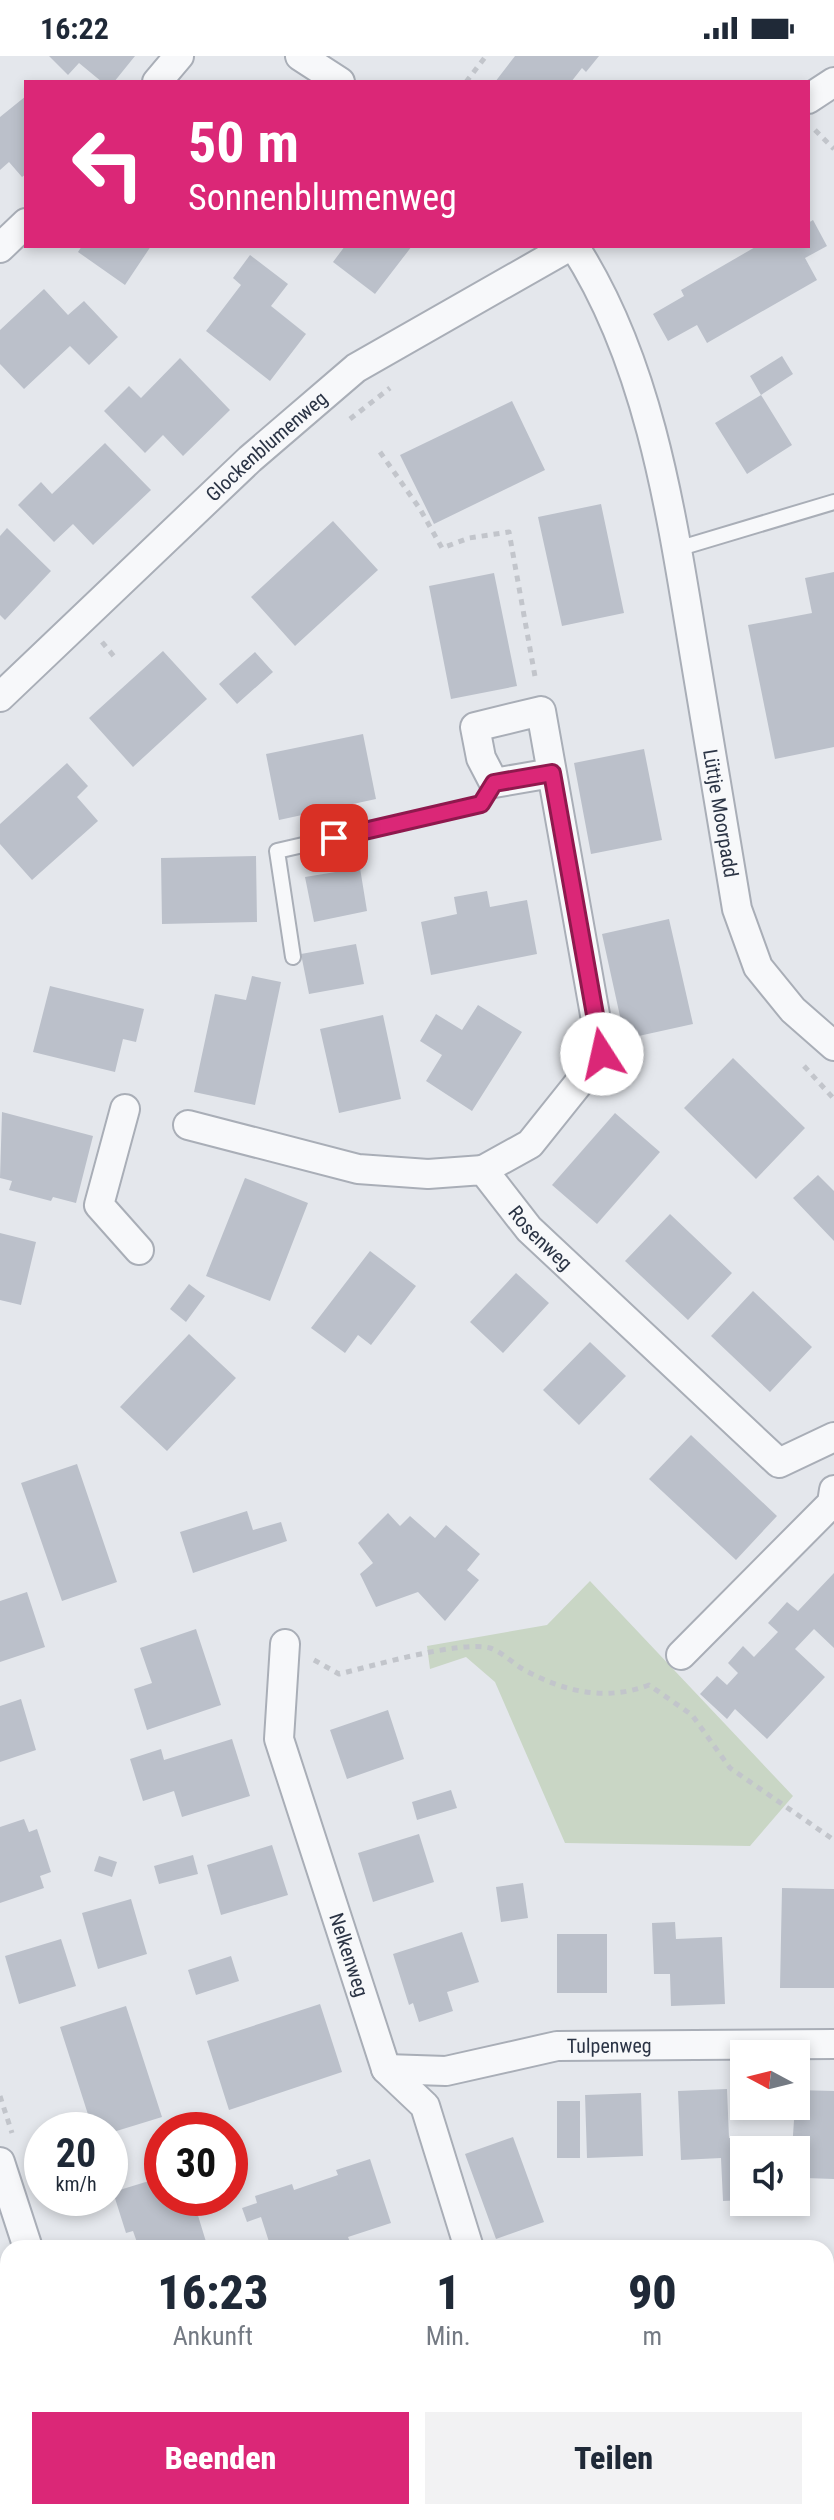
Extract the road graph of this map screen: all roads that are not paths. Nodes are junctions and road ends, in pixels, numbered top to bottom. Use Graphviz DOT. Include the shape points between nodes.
graph roads {
  1 [pos="179,56"];
  2 [pos="300,56"];
  3 [pos="159,80"];
  4 [pos="337,80"];
  5 [pos="834,82"];
  6 [pos="810,98"];
  7 [pos="24,225"];
  8 [pos="0,248"];
  9 [pos="568,248"];
  10 [pos="573,248"];
  11 [pos="834,502"];
  12 [pos="677,549"];
  13 [pos="0,697"];
  14 [pos="552,773"];
  15 [pos="494,783"];
  16 [pos="293,957"];
  17 [pos="834,1046"];
  18 [pos="125,1109"];
  19 [pos="188,1125"];
  20 [pos="483,1170"];
  21 [pos="139,1250"];
  22 [pos="834,1437"];
  23 [pos="834,1490"];
  24 [pos="285,1644"];
  25 [pos="681,1655"];
  26 [pos="834,2044"];
  27 [pos="386,2069"];
  28 [pos="0,2162"];
  29 [pos="25,2240"];
  30 [pos="467,2240"];
  1 -- 3 [label="street"];
  2 -- 4 [label="street"];
  5 -- 6 [label="street"];
  7 -- 8 [label="street"];
  9 -- 13 [label="street, Glockenblumenweg" via="356,368 250,459"];
  10 -- 12 [label="street, Lüttje Moorpadd" via="607,303 635,379"];
  11 -- 12 [label="lane"];
  12 -- 17 [label="street, Lüttje Moorpadd" via="737,909 758,967 793,1010"];
  14 -- 15 [label="street"];
  14 -- 15 [label="street" via="541,711 475,727 481,758"];
  14 -- 20 [label="street" via="602,1054 530,1144"];
  15 -- 16 [label="lane" via="481,804 277,851"];
  18 -- 21 [label="street" via="99,1205"];
  19 -- 20 [label="street" via="358,1169 428,1174"];
  20 -- 22 [label="street, Rosenweg" via="529,1229 779,1463"];
  23 -- 25 [label="street" via="832,1503"];
  24 -- 27 [label="street, Nelkenweg" via="279,1739"];
  26 -- 27 [label="street, Tulpenweg" via="557,2046 446,2071"];
  27 -- 30 [label="street, Nelkenweg" via="425,2106"];
  28 -- 29 [label="street"];
}
